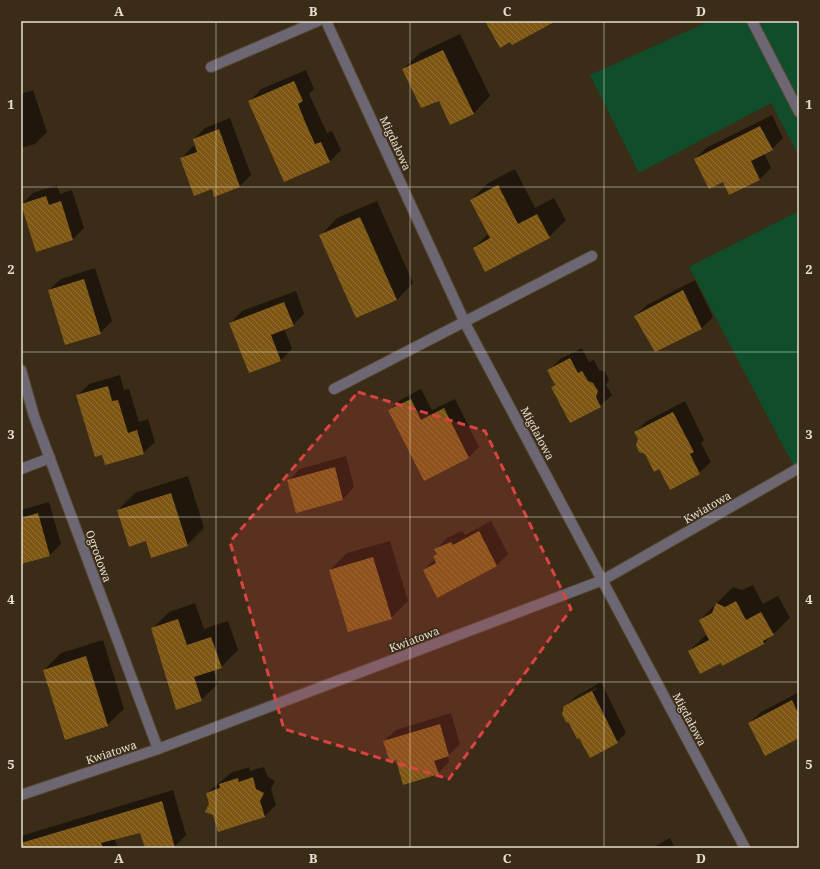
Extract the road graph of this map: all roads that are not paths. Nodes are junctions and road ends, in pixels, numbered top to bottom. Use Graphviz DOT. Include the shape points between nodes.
graph roads {
  1 [pos="318,21"];
  2 [pos="326,21"];
  3 [pos="752,21"];
  4 [pos="211,66"];
  5 [pos="799,112"];
  6 [pos="592,256"];
  7 [pos="465,322"];
  8 [pos="21,370"];
  9 [pos="334,389"];
  10 [pos="50,458"];
  11 [pos="799,468"];
  12 [pos="21,469"];
  13 [pos="603,580"];
  14 [pos="158,750"];
  15 [pos="21,795"];
  16 [pos="745,848"];
  1 -- 4 [label="street"];
  2 -- 7 [label="street, Migdałowa"];
  3 -- 5 [label="street"];
  6 -- 7 [label="street"];
  7 -- 9 [label="street"];
  7 -- 13 [label="street, Migdałowa"];
  8 -- 10 [label="street, Ogrodowa" via="34,416"];
  10 -- 12 [label="street"];
  10 -- 14 [label="street, Ogrodowa"];
  11 -- 13 [label="street, Kwiatowa"];
  13 -- 14 [label="street, Kwiatowa"];
  13 -- 16 [label="street, Migdałowa"];
  14 -- 15 [label="street, Kwiatowa"];
}
